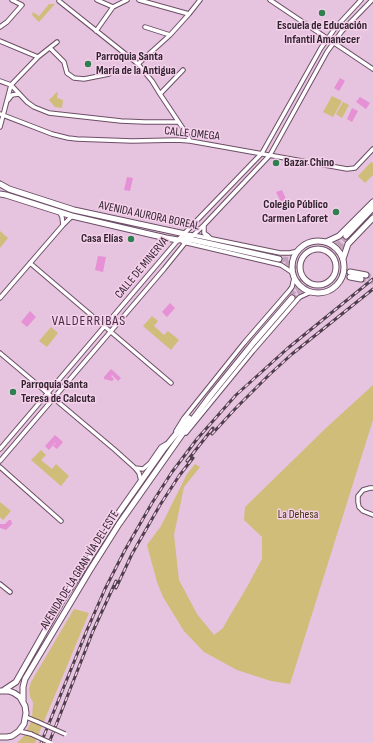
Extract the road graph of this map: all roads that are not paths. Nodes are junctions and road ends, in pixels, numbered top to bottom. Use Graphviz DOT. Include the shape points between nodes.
graph roads {
  1 [pos="12,0"];
  2 [pos="59,0"];
  3 [pos="97,0"];
  4 [pos="127,0"];
  5 [pos="139,0"];
  6 [pos="200,0"];
  7 [pos="270,0"];
  8 [pos="362,0"];
  9 [pos="372,0"];
  10 [pos="113,7"];
  11 [pos="189,14"];
  12 [pos="0,27"];
  13 [pos="145,27"];
  14 [pos="96,31"];
  15 [pos="170,35"];
  16 [pos="327,38"];
  17 [pos="0,41"];
  18 [pos="57,42"];
  19 [pos="334,43"];
  20 [pos="50,48"];
  21 [pos="38,57"];
  22 [pos="138,64"];
  23 [pos="373,68"];
  24 [pos="183,70"];
  25 [pos="109,74"];
  26 [pos="0,81"];
  27 [pos="10,85"];
  28 [pos="19,94"];
  29 [pos="160,94"];
  30 [pos="7,101"];
  31 [pos="2,114"];
  32 [pos="178,122"];
  33 [pos="0,127"];
  34 [pos="190,141"];
  35 [pos="373,149"];
  36 [pos="262,153"];
  37 [pos="270,155"];
  38 [pos="0,184"];
  39 [pos="0,194"];
  40 [pos="373,202"];
  41 [pos="373,208"];
  42 [pos="373,212"];
  43 [pos="60,213"];
  44 [pos="72,216"];
  45 [pos="373,218"];
  46 [pos="63,225"];
  47 [pos="204,225"];
  48 [pos="185,234"];
  49 [pos="191,237"];
  50 [pos="178,240"];
  51 [pos="215,240"];
  52 [pos="326,242"];
  53 [pos="184,243"];
  54 [pos="298,251"];
  55 [pos="337,255"];
  56 [pos="304,257"];
  57 [pos="279,259"];
  58 [pos="298,259"];
  59 [pos="343,259"];
  60 [pos="30,263"];
  61 [pos="337,266"];
  62 [pos="298,274"];
  63 [pos="366,275"];
  64 [pos="339,276"];
  65 [pos="333,277"];
  66 [pos="361,279"];
  67 [pos="311,292"];
  68 [pos="0,298"];
  69 [pos="104,327"];
  70 [pos="110,332"];
  71 [pos="0,353"];
  72 [pos="171,383"];
  73 [pos="48,393"];
  74 [pos="54,398"];
  75 [pos="167,444"];
  76 [pos="0,449"];
  77 [pos="163,450"];
  78 [pos="168,454"];
  79 [pos="0,461"];
  80 [pos="0,467"];
  81 [pos="135,468"];
  82 [pos="142,481"];
  83 [pos="373,488"];
  84 [pos="373,515"];
  85 [pos="61,521"];
  86 [pos="0,584"];
  87 [pos="10,592"];
  88 [pos="2,691"];
  89 [pos="23,702"];
  90 [pos="26,717"];
  91 [pos="19,731"];
  92 [pos="65,734"];
  93 [pos="0,737"];
  94 [pos="51,743"];
  1 -- 12 [label="street" via="22,5"];
  2 -- 14 [label="street"];
  3 -- 10 [label="street"];
  4 -- 10 [label="street"];
  5 -- 11 [label="street"];
  6 -- 11 [label="street"];
  7 -- 16 [label="street"];
  8 -- 16 [label="street, CALLE DE MINERVA"];
  9 -- 19 [label="street, CALLE DE MINERVA"];
  10 -- 14 [label="street"];
  11 -- 15 [label="street"];
  13 -- 15 [label="street"];
  14 -- 22 [label="street"];
  15 -- 22 [label="street"];
  16 -- 19 [label="street"];
  16 -- 36 [label="street, CALLE DE MINERVA"];
  17 -- 21 [label="street"];
  18 -- 20 [label="street"];
  19 -- 23 [label="street"];
  19 -- 37 [label="street, CALLE DE MINERVA"];
  20 -- 21 [label="street"];
  20 -- 25 [label="street" via="64,62 67,73 74,78 84,79"];
  21 -- 27 [label="street"];
  22 -- 29 [label="street"];
  24 -- 29 [label="street"];
  26 -- 27 [label="street"];
  27 -- 28 [label="street"];
  27 -- 30 [label="street"];
  28 -- 30 [label="street" via="12,95"];
  28 -- 32 [label="street" via="34,107 53,113 121,121"];
  29 -- 32 [label="street"];
  30 -- 31 [label="street"];
  31 -- 33 [label="street"];
  31 -- 34 [label="street, CALLE OMEGA" via="52,134 77,140"];
  32 -- 34 [label="street"];
  34 -- 36 [label="street, CALLE OMEGA"];
  35 -- 37 [label="street, CALLE OMEGA" via="351,169"];
  36 -- 37 [label="street, CALLE OMEGA"];
  36 -- 48 [label="street, CALLE DE MINERVA"];
  37 -- 47 [label="street, CALLE DE MINERVA"];
  38 -- 48 [label="street, AVENIDA AURORA BOREAL" via="74,210"];
  39 -- 43 [label="street, AVENIDA AURORA BOREAL"];
  40 -- 52 [label="street" via="339,236"];
  41 -- 42 [label="street" via="347,237"];
  43 -- 44 [label="street, AVENIDA AURORA BOREAL"];
  43 -- 46 [label="street"];
  44 -- 46 [label="street"];
  44 -- 50 [label="street, AVENIDA AURORA BOREAL"];
  45 -- 59 [label="street" via="348,244"];
  46 -- 60 [label="street"];
  47 -- 49 [label="street, CALLE DE MINERVA"];
  47 -- 51 [label="street" via="204,233"];
  48 -- 49 [label="street"];
  48 -- 50 [label="street, CALLE DE MINERVA"];
  49 -- 50 [label="street"];
  49 -- 51 [label="street, AVENIDA AURORA BOREAL"];
  49 -- 53 [label="street, CALLE DE MINERVA"];
  49 -- 57 [label="street"];
  50 -- 53 [label="street, AVENIDA AURORA BOREAL"];
  50 -- 69 [label="street, CALLE DE MINERVA"];
  51 -- 54 [label="street, AVENIDA AURORA BOREAL" via="280,253"];
  52 -- 54 [label="street" via="311,242"];
  52 -- 59 [label="street" via="336,248"];
  53 -- 62 [label="street, AVENIDA AURORA BOREAL" via="281,265"];
  53 -- 70 [label="street, CALLE DE MINERVA"];
  54 -- 62 [label="street" via="293,261"];
  55 -- 61 [label="street"];
  56 -- 58 [label="street"];
  56 -- 61 [label="street" via="313,250 327,250"];
  56 -- 62 [label="street"];
  59 -- 67 [label="street" via="344,272 336,286 323,293"];
  60 -- 68 [label="street"];
  60 -- 69 [label="street"];
  61 -- 65 [label="street"];
  62 -- 65 [label="street" via="311,285 324,284"];
  62 -- 67 [label="street" via="302,288"];
  62 -- 75 [label="street, AVENIDA DE LA GRAN VÍA DEL ESTE" via="292,287 184,418"];
  63 -- 66 [label="street" via="350,274"];
  64 -- 65 [label="street"];
  67 -- 78 [label="street, AVENIDA DE LA GRAN VÍA DEL ESTE" via="300,297 289,309"];
  69 -- 70 [label="street"];
  69 -- 73 [label="street, CALLE DE MINERVA"];
  70 -- 72 [label="street"];
  70 -- 74 [label="street, CALLE DE MINERVA"];
  71 -- 73 [label="street"];
  73 -- 74 [label="street"];
  73 -- 76 [label="street, CALLE DE MINERVA"];
  74 -- 79 [label="street, CALLE DE MINERVA"];
  74 -- 81 [label="street"];
  75 -- 77 [label="street, AVENIDA DE LA GRAN VÍA DEL ESTE"];
  75 -- 81 [label="street" via="161,447 143,469"];
  77 -- 78 [label="street, AVENIDA DE LA GRAN VÍA DEL ESTE" via="291,297 228,373"];
  77 -- 82 [label="street, AVENIDA DE LA GRAN VÍA DEL ESTE"];
  78 -- 89 [label="street, AVENIDA DE LA GRAN VÍA DEL ESTE" via="119,524 26,677"];
  80 -- 85 [label="street"];
  81 -- 82 [label="street"];
  82 -- 88 [label="street, AVENIDA DE LA GRAN VÍA DEL ESTE" via="62,602 16,682"];
  83 -- 84 [label="street" via="363,490 358,496 359,507"];
  86 -- 87 [label="street"];
  88 -- 89 [label="street" via="14,693"];
  89 -- 90 [label="street, AVENIDA DE LA GRAN VÍA DEL ESTE"];
  90 -- 91 [label="street"];
  90 -- 92 [label="street, bridge"];
  91 -- 93 [label="street" via="12,736"];
  91 -- 94 [label="street, bridge"];
}
